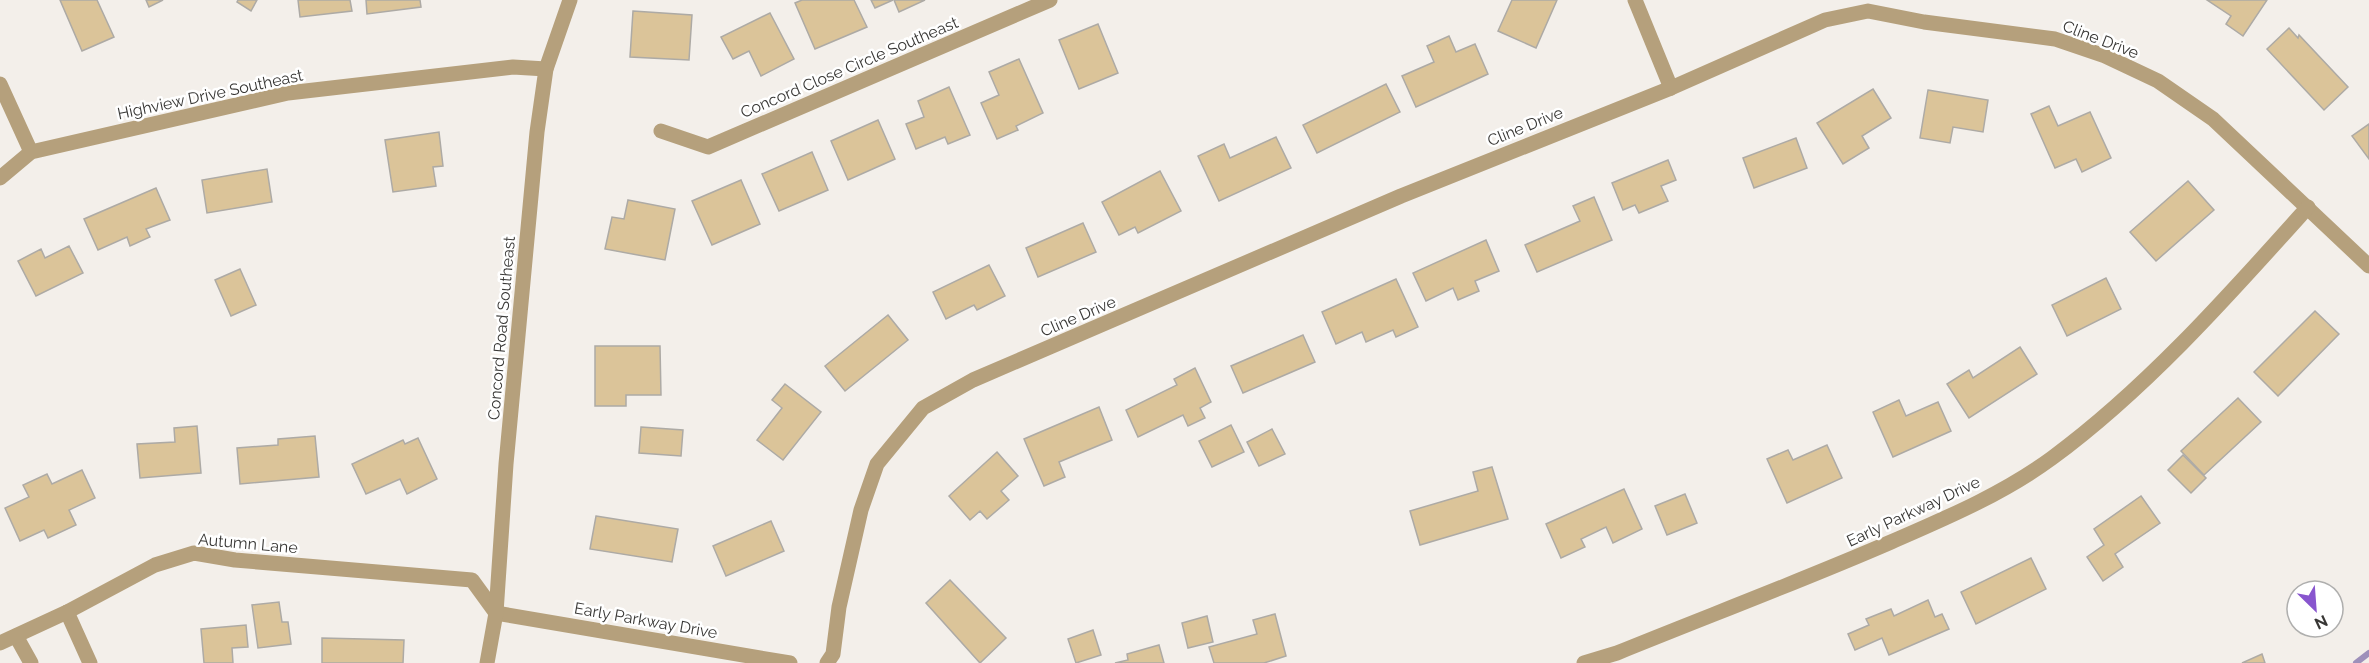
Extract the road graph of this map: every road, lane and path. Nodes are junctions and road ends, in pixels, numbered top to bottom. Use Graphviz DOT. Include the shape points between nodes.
graph roads {
  1 [pos="570,0"];
  2 [pos="1050,0"];
  3 [pos="1635,0"];
  4 [pos="546,69"];
  5 [pos="0,84"];
  6 [pos="1671,88"];
  7 [pos="661,131"];
  8 [pos="31,152"];
  9 [pos="0,178"];
  10 [pos="2308,207"];
  11 [pos="2369,266"];
  12 [pos="67,612"];
  13 [pos="496,613"];
  14 [pos="16,636"];
  15 [pos="0,643"];
  16 [pos="1620,658"];
  17 [pos="31,663"];
  18 [pos="90,663"];
  19 [pos="488,663"];
  20 [pos="790,663"];
  21 [pos="827,663"];
  22 [pos="1584,663"];
  1 -- 4 [label="street, Concord Road Southeast"];
  2 -- 7 [label="street, Concord Close Circle Southeast" via="708,147"];
  3 -- 6 [label="street"];
  4 -- 8 [label="street, Highview Drive Southeast" via="513,67 288,93"];
  4 -- 13 [label="street, Concord Road Southeast" via="537,132"];
  5 -- 8 [label="street"];
  6 -- 10 [label="street, Cline Drive" via="1825,20 1868,11 2055,39 2105,56 2158,81 2213,119"];
  6 -- 21 [label="street, Cline Drive" via="1401,195 973,380 923,408 876,464 838,607 833,654"];
  8 -- 9 [label="street, Highview Drive Southeast"];
  10 -- 11 [label="street, Cline Drive"];
  10 -- 16 [label="street, Early Parkway Drive" via="2168,356 2051,459 1974,506"];
  12 -- 13 [label="street, Autumn Lane" via="155,565 194,554 472,580"];
  12 -- 14 [label="street, Autumn Lane"];
  12 -- 18 [label="street"];
  13 -- 19 [label="street, Concord Road Southeast"];
  13 -- 20 [label="street, Early Parkway Drive"];
  14 -- 15 [label="street, Autumn Lane"];
  14 -- 17 [label="street"];
  16 -- 22 [label="street, Early Parkway Drive"];
}
